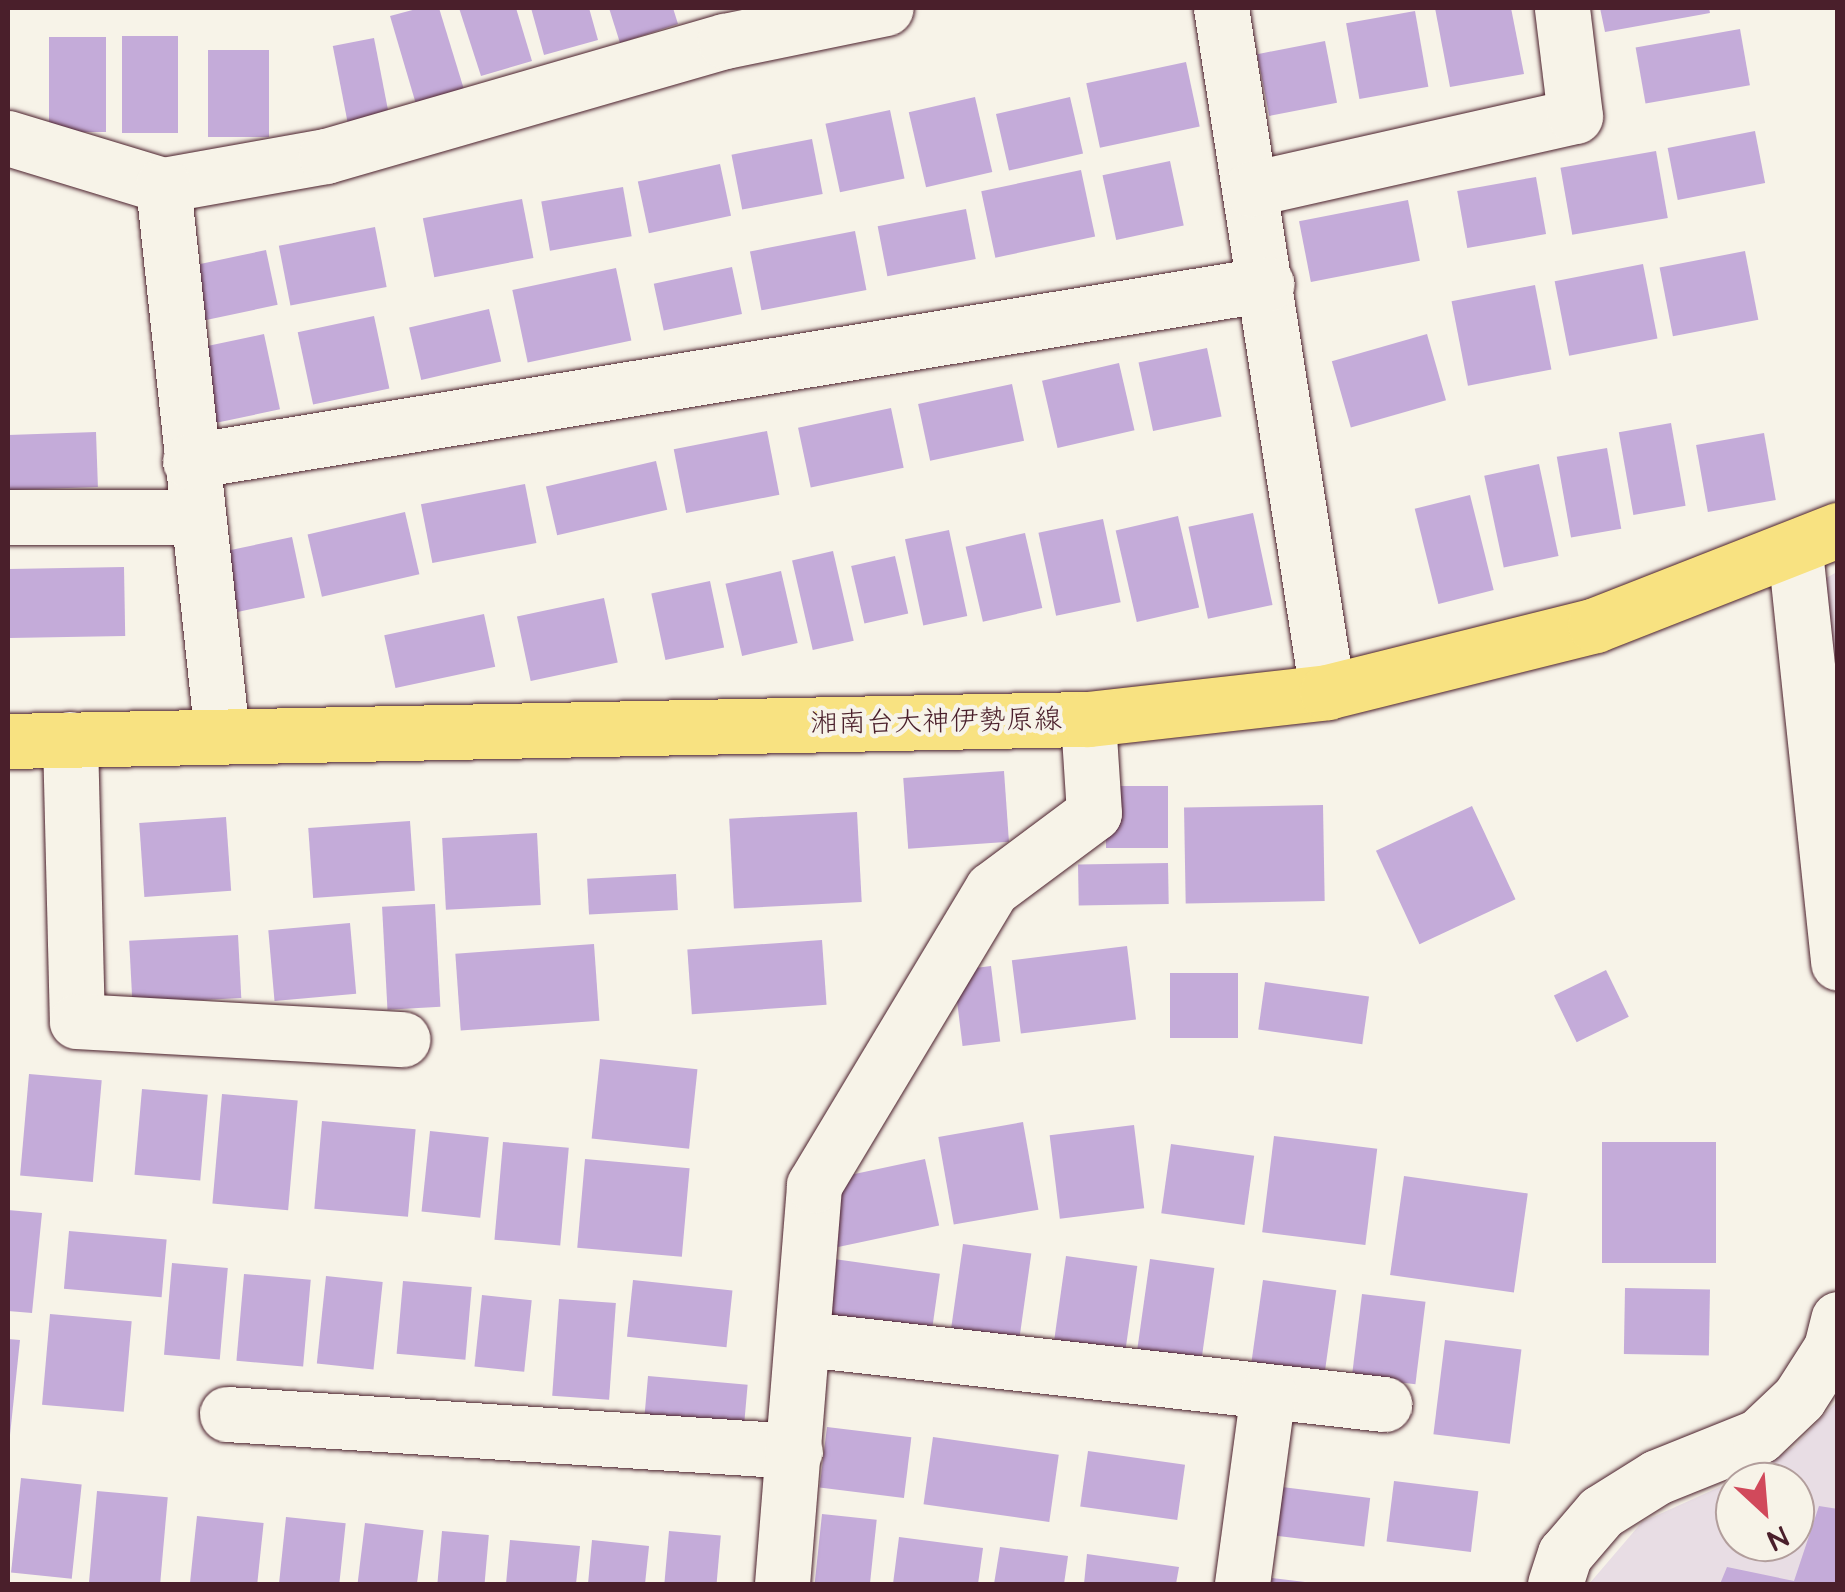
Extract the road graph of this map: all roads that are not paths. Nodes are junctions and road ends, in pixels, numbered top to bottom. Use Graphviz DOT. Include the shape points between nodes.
graph roads {
  1 [pos="886,8"];
  2 [pos="1220,8"];
  3 [pos="1562,8"];
  4 [pos="8,138"];
  5 [pos="163,185"];
  6 [pos="1252,189"];
  7 [pos="1267,284"];
  8 [pos="190,460"];
  9 [pos="8,517"];
  10 [pos="198,517"];
  11 [pos="1816,540"];
  12 [pos="1328,692"];
  13 [pos="1088,719"];
  14 [pos="222,736"];
  15 [pos="70,740"];
  16 [pos="8,742"];
  17 [pos="1838,964"];
  18 [pos="403,1039"];
  19 [pos="1838,1318"];
  20 [pos="805,1339"];
  21 [pos="1268,1392"];
  22 [pos="1384,1404"];
  23 [pos="227,1414"];
  24 [pos="795,1452"];
  25 [pos="782,1584"];
  26 [pos="1242,1584"];
  27 [pos="1555,1584"];
  1 -- 5 [label="street" via="726,41 326,156"];
  2 -- 6 [label="street"];
  3 -- 6 [label="street" via="1575,116"];
  4 -- 5 [label="street"];
  5 -- 8 [label="street"];
  6 -- 7 [label="street"];
  7 -- 8 [label="street"];
  7 -- 12 [label="street"];
  8 -- 10 [label="street"];
  9 -- 10 [label="street"];
  10 -- 14 [label="street"];
  11 -- 12 [label="main road, 湘南台大神伊勢原線" via="1595,625"];
  11 -- 17 [label="street"];
  12 -- 13 [label="main road, 湘南台大神伊勢原線"];
  13 -- 14 [label="main road, 湘南台大神伊勢原線"];
  13 -- 20 [label="street" via="1094,812 992,889 814,1184"];
  14 -- 15 [label="main road, 湘南台大神伊勢原線"];
  15 -- 16 [label="main road, 湘南台大神伊勢原線"];
  15 -- 18 [label="street" via="76,1021"];
  19 -- 27 [label="street" via="1830,1348 1799,1398 1759,1436 1657,1477 1601,1512 1565,1554"];
  20 -- 21 [label="street"];
  20 -- 24 [label="street"];
  21 -- 22 [label="street"];
  21 -- 26 [label="street"];
  23 -- 24 [label="street"];
  24 -- 25 [label="street"];
}
